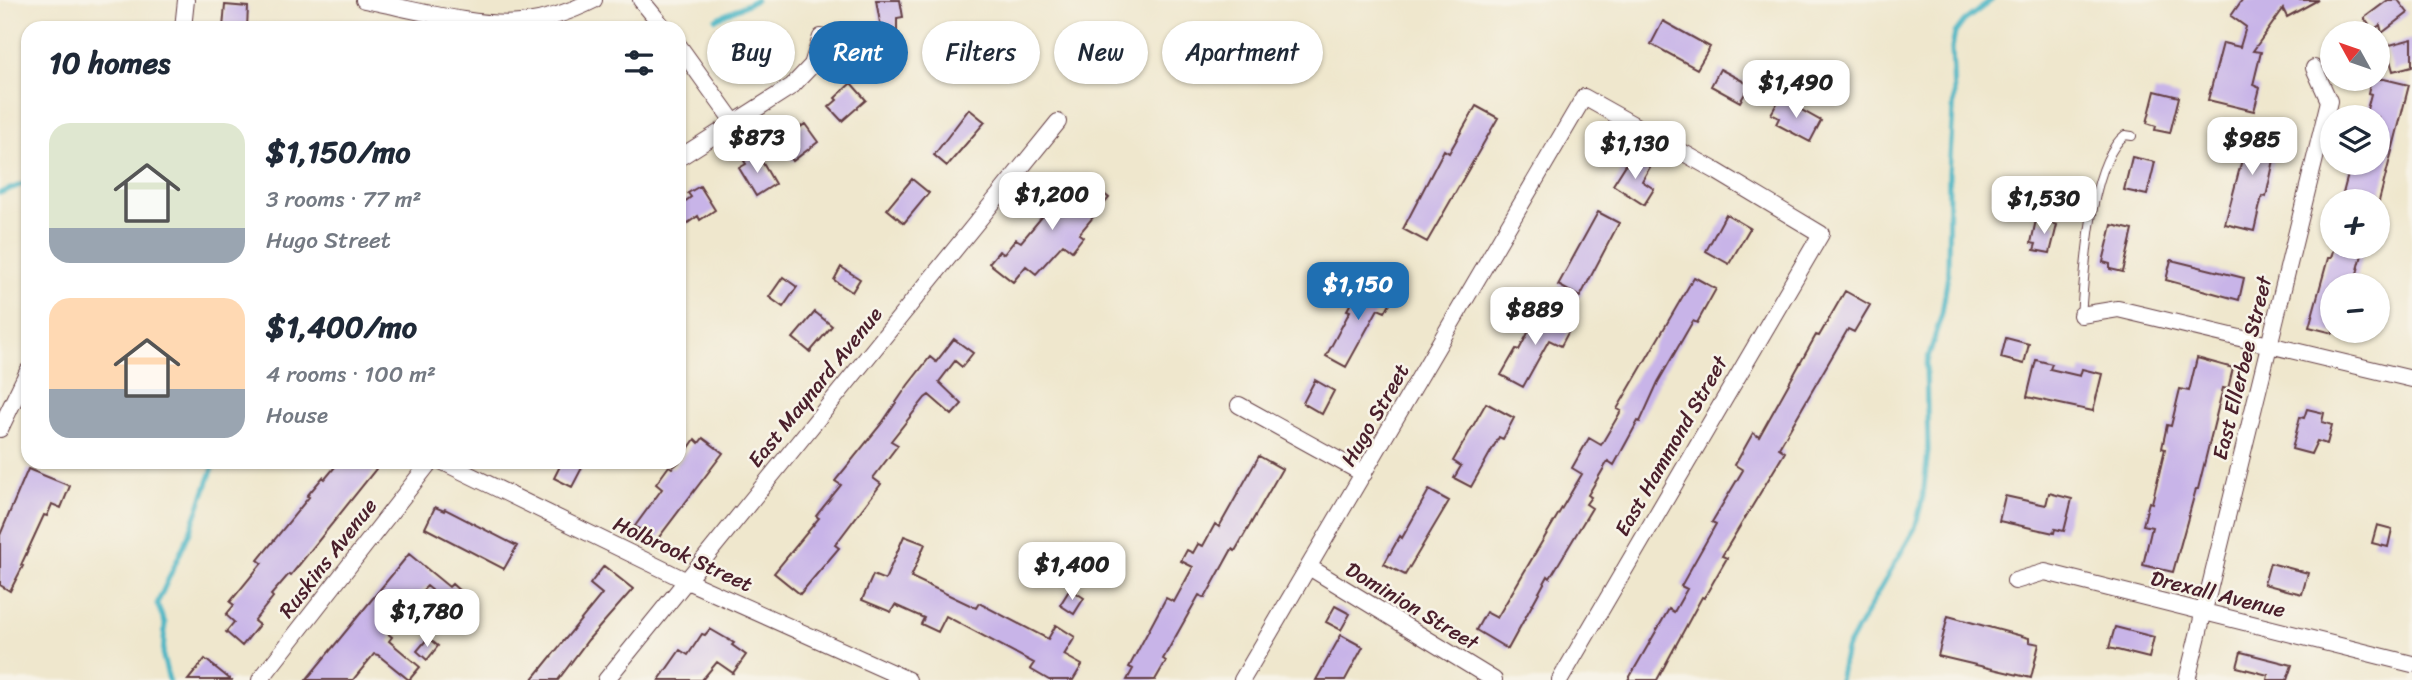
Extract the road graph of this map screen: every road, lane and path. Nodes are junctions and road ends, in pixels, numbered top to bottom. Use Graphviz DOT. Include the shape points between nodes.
graph roads {
  1 [pos="186,0"];
  2 [pos="364,0"];
  3 [pos="594,0"];
  4 [pos="641,0"];
  5 [pos="184,21"];
  6 [pos="475,21"];
  7 [pos="533,21"];
  8 [pos="658,21"];
  9 [pos="686,56"];
  10 [pos="809,67"];
  11 [pos="2315,68"];
  12 [pos="1584,97"];
  13 [pos="1058,122"];
  14 [pos="734,124"];
  15 [pos="2132,136"];
  16 [pos="686,154"];
  17 [pos="2081,315"];
  18 [pos="2269,346"];
  19 [pos="2412,379"];
  20 [pos="21,386"];
  21 [pos="1239,405"];
  22 [pos="0,429"];
  23 [pos="425,469"];
  24 [pos="457,469"];
  25 [pos="1364,474"];
  26 [pos="1309,567"];
  27 [pos="687,581"];
  28 [pos="2015,581"];
  29 [pos="2204,612"];
  30 [pos="2412,664"];
  31 [pos="260,680"];
  32 [pos="606,680"];
  33 [pos="908,680"];
  34 [pos="1242,680"];
  35 [pos="1494,680"];
  36 [pos="1560,680"];
  37 [pos="2187,680"];
  1 -- 5 [label="street"];
  2 -- 6 [label="street"];
  3 -- 7 [label="street"];
  4 -- 8 [label="street"];
  9 -- 14 [label="street"];
  10 -- 14 [label="street" via="792,86"];
  11 -- 18 [label="street, East Ellerbee Street" via="2329,101"];
  12 -- 25 [label="street, Hugo Street"];
  12 -- 36 [label="street, East Hammond Street" via="1821,234"];
  13 -- 27 [label="street, East Maynard Avenue"];
  14 -- 16 [label="street"];
  15 -- 17 [label="lane" via="2118,140 2095,196"];
  17 -- 18 [label="street" via="2118,309"];
  18 -- 19 [label="street"];
  18 -- 29 [label="street, East Ellerbee Street"];
  20 -- 22 [label="street"];
  21 -- 25 [label="street"];
  23 -- 31 [label="street, Ruskins Avenue"];
  24 -- 27 [label="street, Holbrook Street"];
  25 -- 26 [label="street, Hugo Street"];
  26 -- 34 [label="street, Hugo Street"];
  26 -- 35 [label="street, Dominion Street"];
  27 -- 32 [label="street, East Maynard Avenue"];
  27 -- 33 [label="street, Holbrook Street"];
  28 -- 29 [label="street, Drexall Avenue" via="2045,572"];
  29 -- 30 [label="street, Drexall Avenue"];
  29 -- 37 [label="street, East Ellerbee Street"];
}
